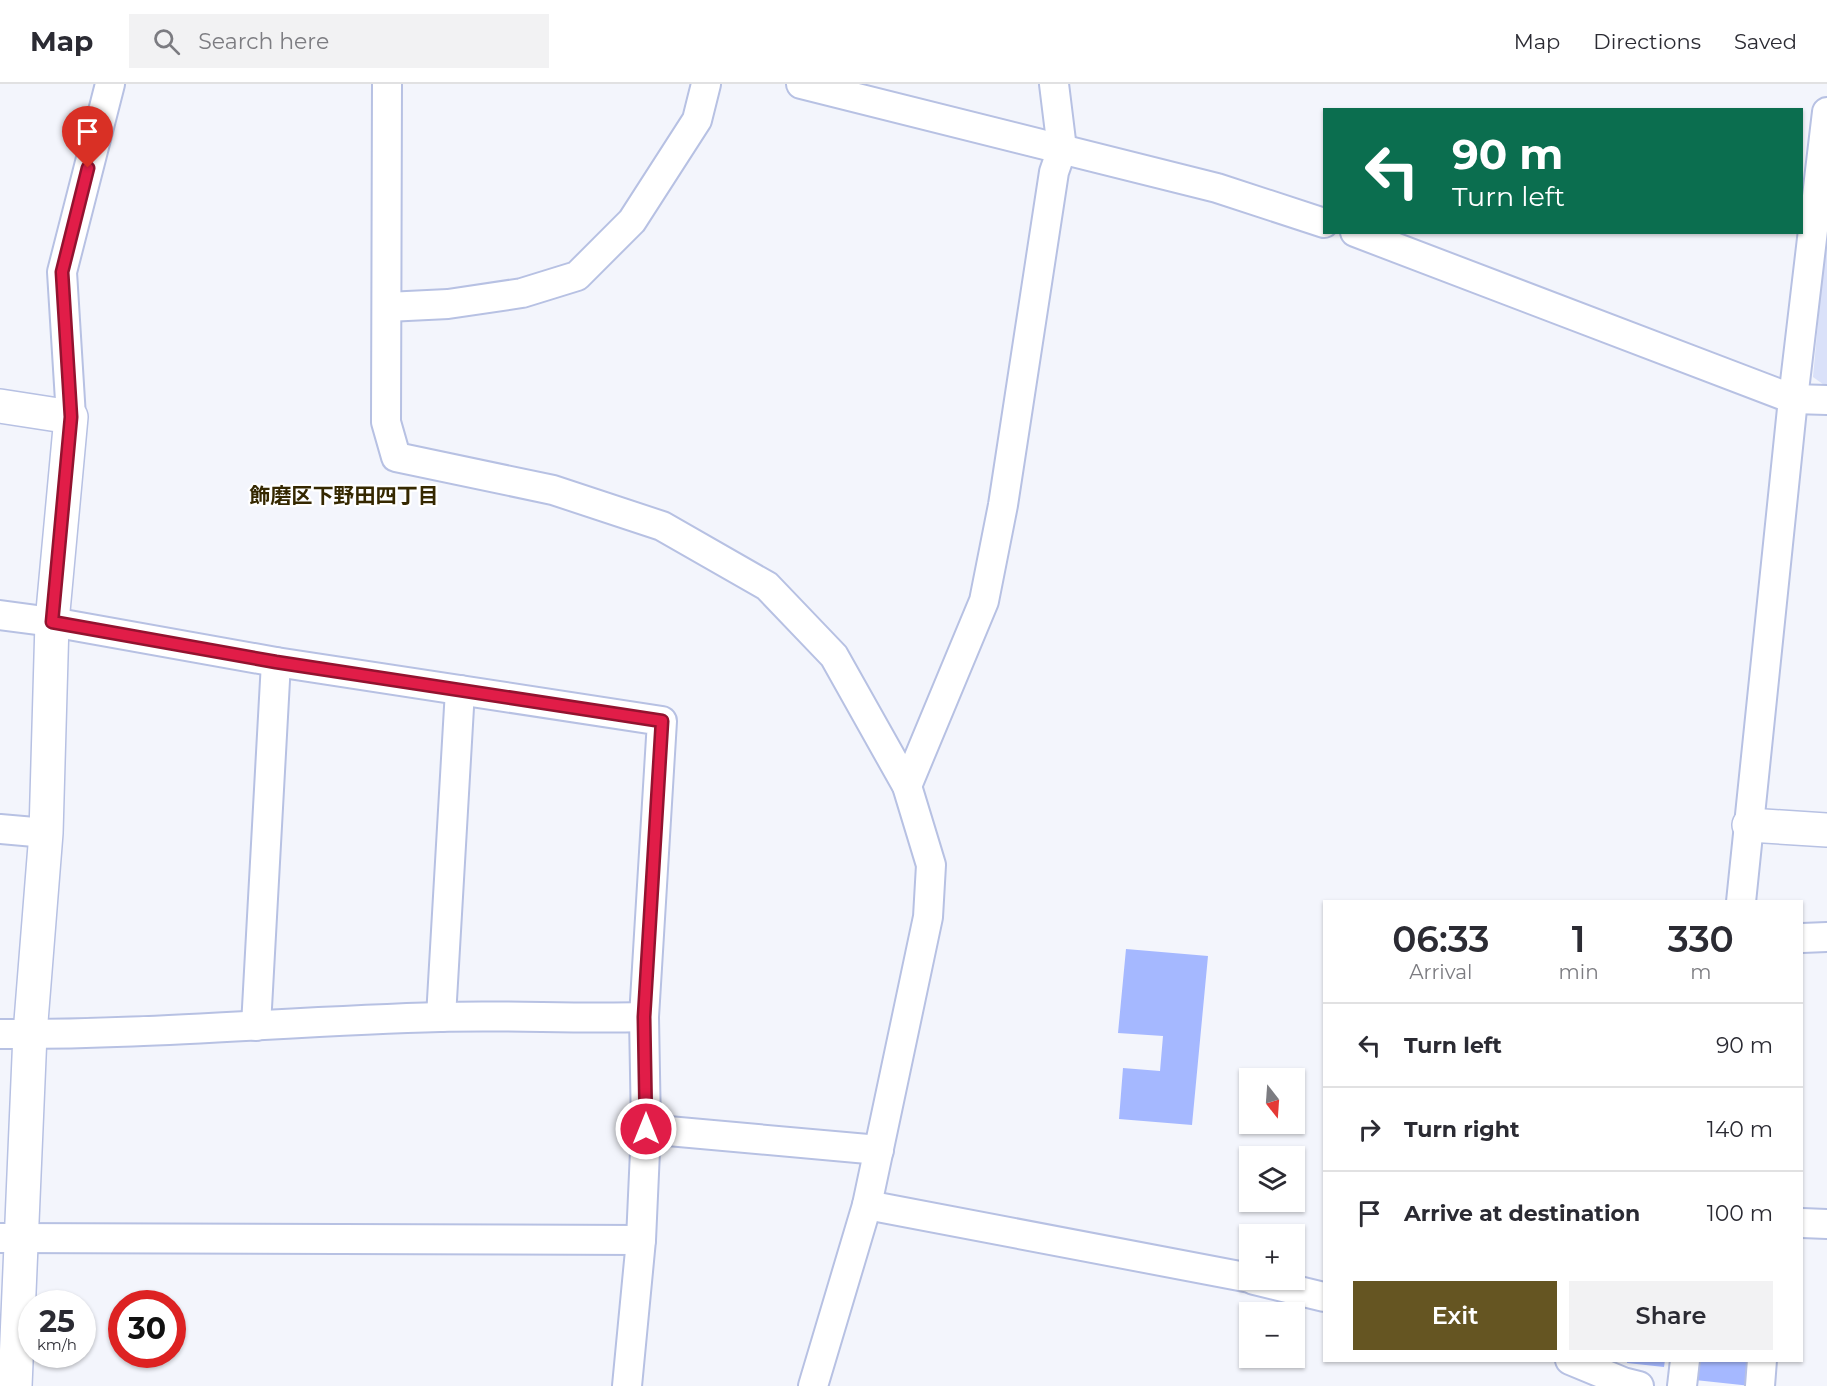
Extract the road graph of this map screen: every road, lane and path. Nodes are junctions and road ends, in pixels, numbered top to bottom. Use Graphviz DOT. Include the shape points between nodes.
graph roads {
  1 [pos="110,84"];
  2 [pos="387,84"];
  3 [pos="706,84"];
  4 [pos="801,84"];
  5 [pos="1054,84"];
  6 [pos="1827,112"];
  7 [pos="1062,149"];
  8 [pos="1823,178"];
  9 [pos="1323,223"];
  10 [pos="1360,234"];
  11 [pos="387,307"];
  12 [pos="1793,399"];
  13 [pos="1827,400"];
  14 [pos="0,406"];
  15 [pos="71,417"];
  16 [pos="0,615"];
  17 [pos="52,622"];
  18 [pos="276,662"];
  19 [pos="460,690"];
  20 [pos="907,786"];
  21 [pos="1749,825"];
  22 [pos="0,829"];
  23 [pos="1827,830"];
  24 [pos="46,832"];
  25 [pos="1742,900"];
  26 [pos="1803,938"];
  27 [pos="1827,938"];
  28 [pos="441,1017"];
  29 [pos="644,1017"];
  30 [pos="256,1026"];
  31 [pos="15,1034"];
  32 [pos="646,1129"];
  33 [pos="879,1150"];
  34 [pos="867,1205"];
  35 [pos="1803,1223"];
  36 [pos="1827,1224"];
  37 [pos="10,1237"];
  38 [pos="641,1240"];
  39 [pos="1239,1276"];
  40 [pos="1295,1290"];
  41 [pos="1323,1297"];
  42 [pos="1575,1362"];
  43 [pos="1685,1362"];
  44 [pos="1762,1362"];
  45 [pos="15,1386"];
  46 [pos="627,1386"];
  47 [pos="813,1386"];
  48 [pos="1639,1386"];
  49 [pos="1682,1386"];
  50 [pos="1760,1386"];
  1 -- 15 [label="street" via="62,272"];
  2 -- 11 [label="street"];
  3 -- 11 [label="street" via="697,120 632,221 577,276 522,293 448,304"];
  4 -- 7 [label="street"];
  5 -- 7 [label="street"];
  6 -- 8 [label="street"];
  7 -- 9 [label="street" via="1217,188"];
  7 -- 20 [label="street" via="1054,172 1003,505 984,601"];
  8 -- 12 [label="street"];
  10 -- 12 [label="street"];
  11 -- 20 [label="street" via="386,422 396,457 553,490 662,526 767,586 834,656"];
  12 -- 13 [label="street"];
  12 -- 21 [label="street"];
  14 -- 15 [label="street"];
  15 -- 17 [label="street"];
  16 -- 17 [label="street"];
  17 -- 18 [label="street"];
  17 -- 24 [label="street"];
  18 -- 19 [label="street"];
  18 -- 30 [label="street"];
  19 -- 28 [label="street"];
  19 -- 29 [label="street" via="662,721"];
  20 -- 33 [label="street" via="931,865 928,917"];
  21 -- 23 [label="street"];
  21 -- 25 [label="street"];
  22 -- 24 [label="street"];
  24 -- 31 [label="street"];
  26 -- 27 [label="street"];
  28 -- 29 [label="street"];
  28 -- 30 [label="street"];
  29 -- 32 [label="street"];
  30 -- 31 [label="street"];
  31 -- 37 [label="street"];
  32 -- 33 [label="street"];
  32 -- 38 [label="street"];
  33 -- 34 [label="street"];
  34 -- 39 [label="street"];
  34 -- 47 [label="street"];
  35 -- 36 [label="street"];
  37 -- 38 [label="street"];
  37 -- 45 [label="street"];
  38 -- 46 [label="street"];
  40 -- 41 [label="street"];
  42 -- 48 [label="street"];
  43 -- 49 [label="street"];
  44 -- 50 [label="street"];
}
